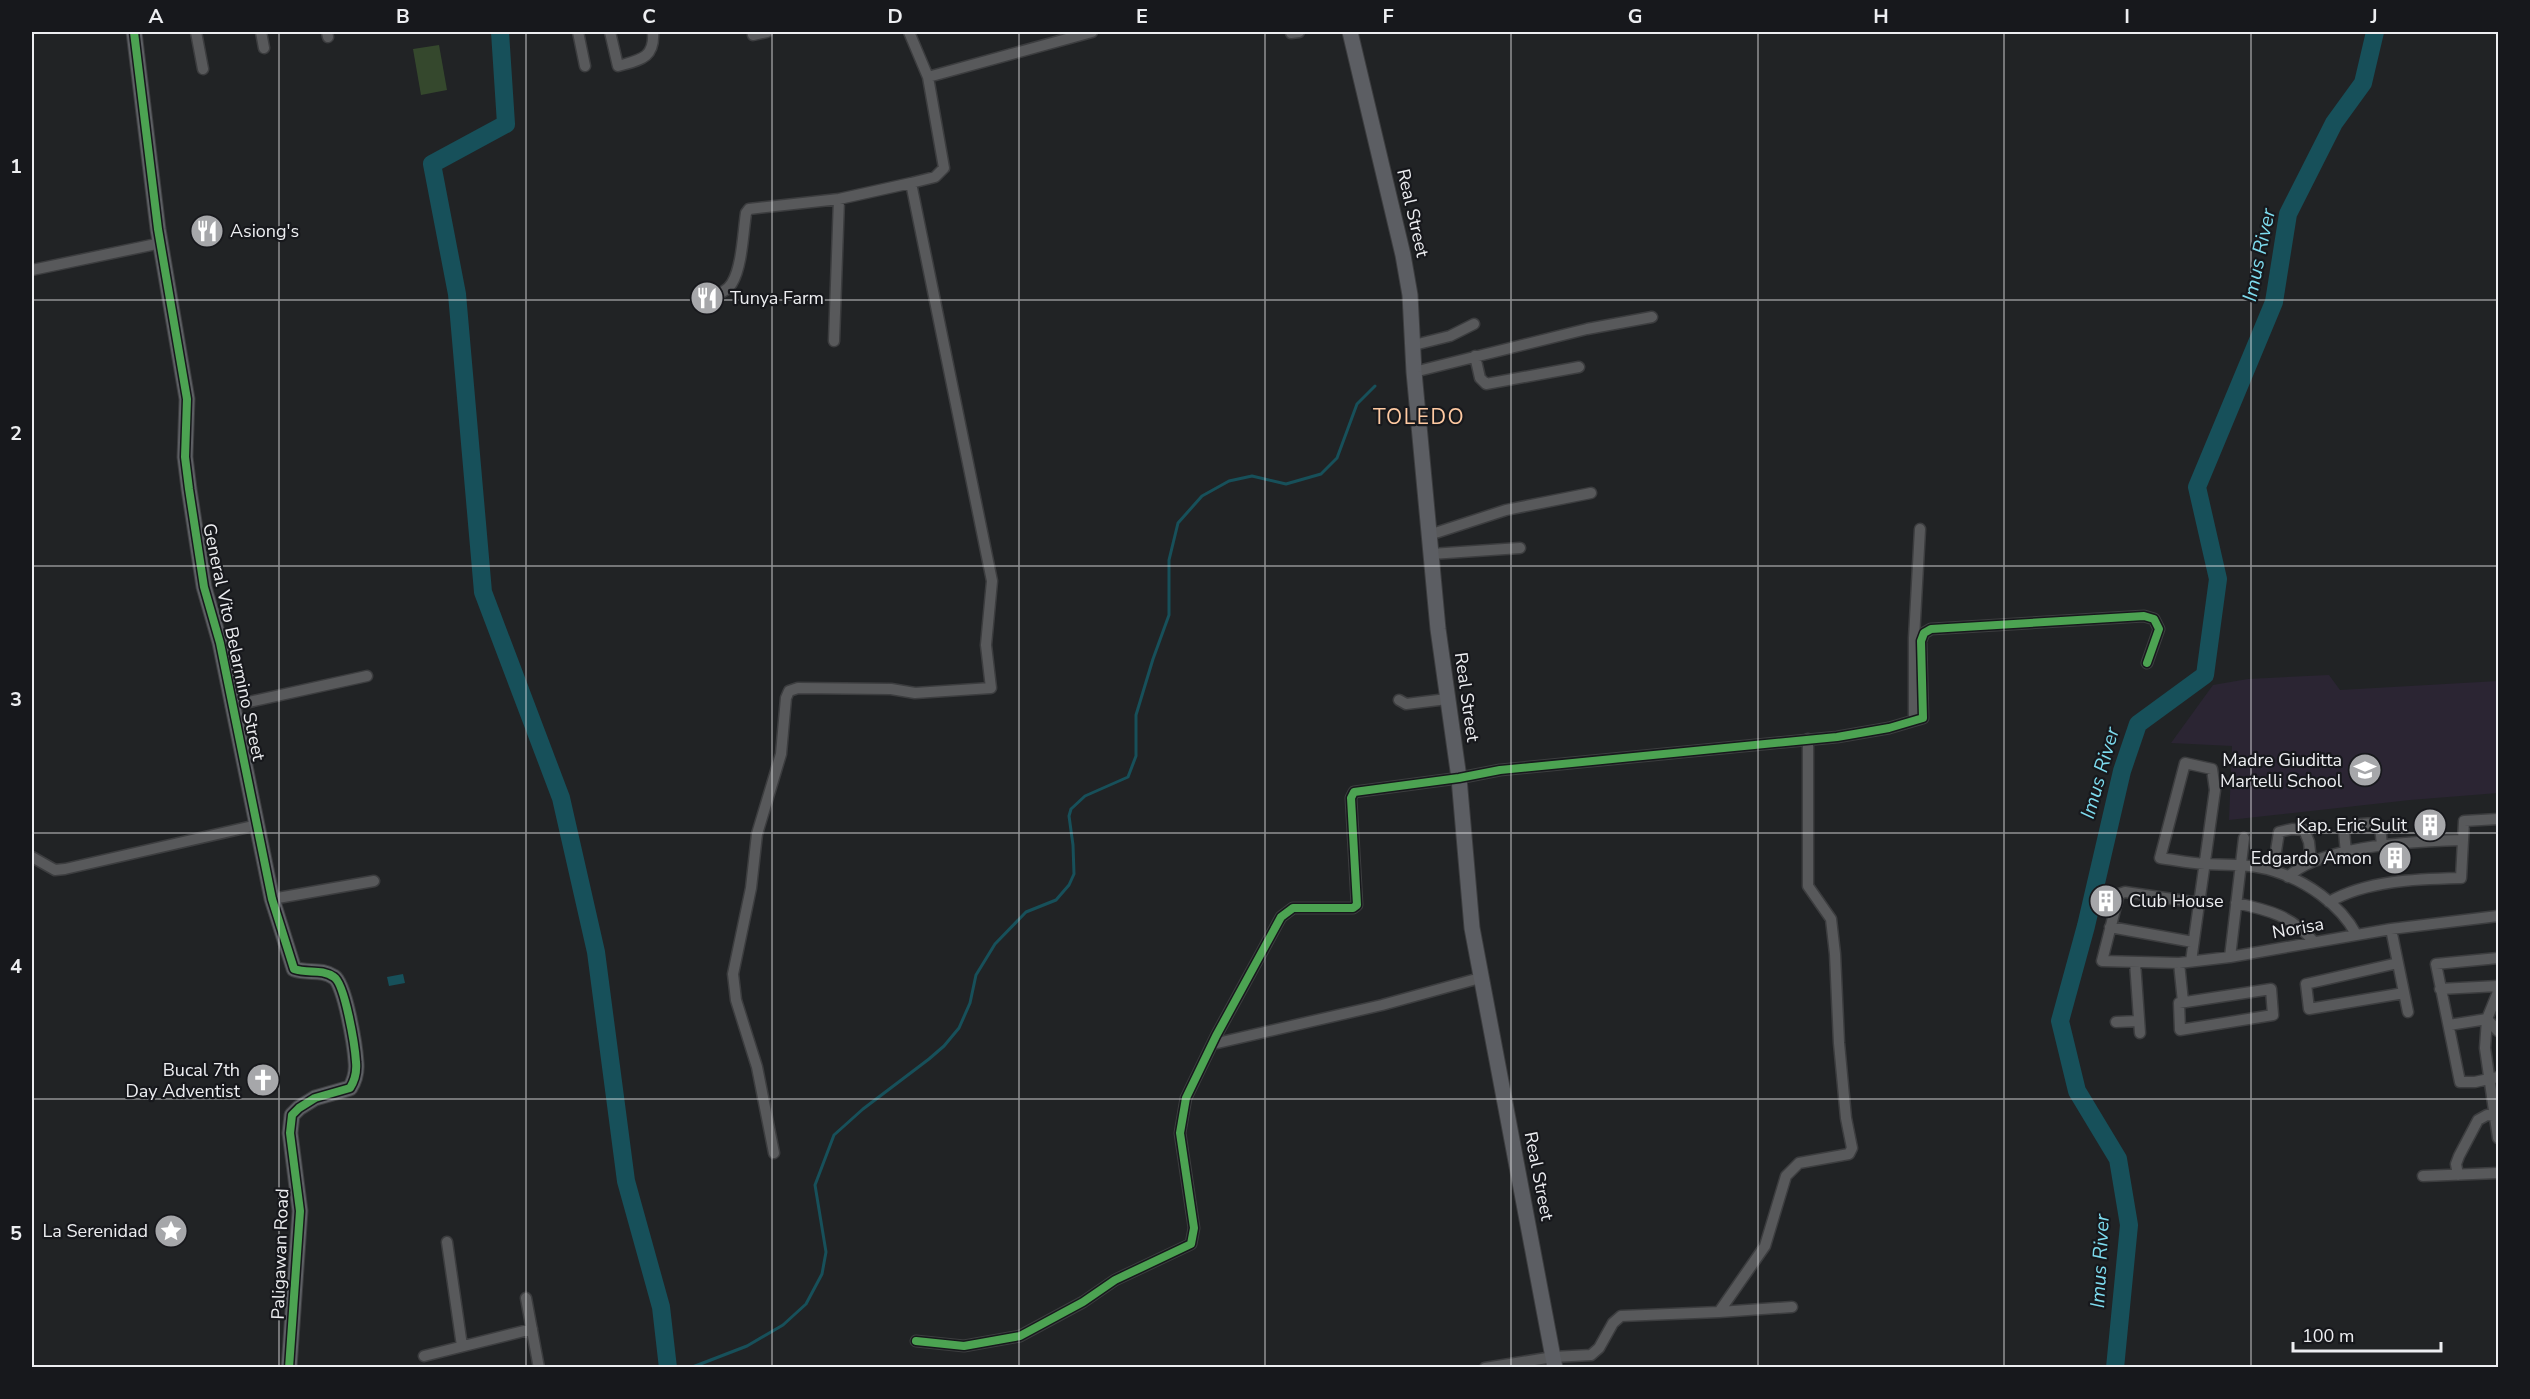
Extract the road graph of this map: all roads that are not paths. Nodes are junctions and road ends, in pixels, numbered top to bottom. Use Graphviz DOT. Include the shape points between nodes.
graph roads {
  1 [pos="134,32"];
  2 [pos="196,32"];
  3 [pos="261,32"];
  4 [pos="578,32"];
  5 [pos="610,32"];
  6 [pos="653,32"];
  7 [pos="768,32"];
  8 [pos="909,32"];
  9 [pos="1092,32"];
  10 [pos="1350,32"];
  11 [pos="753,35"];
  12 [pos="264,48"];
  13 [pos="585,66"];
  14 [pos="203,69"];
  15 [pos="927,77"];
  16 [pos="911,183"];
  17 [pos="839,199"];
  18 [pos="161,243"];
  19 [pos="32,270"];
  20 [pos="708,297"];
  21 [pos="1652,317"];
  22 [pos="1474,324"];
  23 [pos="834,341"];
  24 [pos="1414,345"];
  25 [pos="1475,356"];
  26 [pos="1579,367"];
  27 [pos="1414,372"];
  28 [pos="1591,493"];
  29 [pos="1920,529"];
  30 [pos="1429,535"];
  31 [pos="1520,548"];
  32 [pos="1431,554"];
  33 [pos="2147,663"];
  34 [pos="367,676"];
  35 [pos="1447,699"];
  36 [pos="1400,700"];
  37 [pos="231,706"];
  38 [pos="1914,720"];
  39 [pos="1808,739"];
  40 [pos="1459,778"];
  41 [pos="2499,819"];
  42 [pos="256,825"];
  43 [pos="2244,838"];
  44 [pos="2463,840"];
  45 [pos="2382,845"];
  46 [pos="2346,853"];
  47 [pos="32,857"];
  48 [pos="2311,861"];
  49 [pos="2205,864"];
  50 [pos="2241,865"];
  51 [pos="2273,870"];
  52 [pos="2288,876"];
  53 [pos="374,881"];
  54 [pos="272,899"];
  55 [pos="2330,902"];
  56 [pos="2199,903"];
  57 [pos="2236,903"];
  58 [pos="2499,916"];
  59 [pos="2110,927"];
  60 [pos="2391,929"];
  61 [pos="2356,934"];
  62 [pos="2193,942"];
  63 [pos="2314,942"];
  64 [pos="2229,957"];
  65 [pos="2499,958"];
  66 [pos="2135,962"];
  67 [pos="2191,962"];
  68 [pos="2179,963"];
  69 [pos="2398,963"];
  70 [pos="294,969"];
  71 [pos="1480,978"];
  72 [pos="2499,986"];
  73 [pos="2440,989"];
  74 [pos="2499,992"];
  75 [pos="2404,993"];
  76 [pos="2184,1002"];
  77 [pos="2408,1012"];
  78 [pos="2487,1019"];
  79 [pos="2139,1021"];
  80 [pos="2116,1022"];
  81 [pos="2449,1025"];
  82 [pos="2499,1031"];
  83 [pos="2140,1033"];
  84 [pos="1213,1044"];
  85 [pos="2494,1078"];
  86 [pos="2496,1116"];
  87 [pos="2499,1138"];
  88 [pos="774,1153"];
  89 [pos="2499,1173"];
  90 [pos="2458,1175"];
  91 [pos="2423,1176"];
  92 [pos="447,1242"];
  93 [pos="526,1298"];
  94 [pos="1792,1307"];
  95 [pos="1719,1312"];
  96 [pos="532,1329"];
  97 [pos="916,1341"];
  98 [pos="462,1346"];
  99 [pos="424,1356"];
  100 [pos="1554,1362"];
  101 [pos="289,1368"];
  102 [pos="539,1368"];
  103 [pos="1485,1368"];
  1 -- 18 [label="street, General Vito Belarmino Street"];
  2 -- 14 [label="street"];
  3 -- 12 [label="street"];
  4 -- 13 [label="street"];
  5 -- 6 [label="street" via="618,66 643,59 652,49"];
  7 -- 11 [label="street"];
  8 -- 15 [label="street"];
  9 -- 15 [label="street"];
  10 -- 24 [label="street, Real Street" via="1403,255"];
  15 -- 16 [label="street" via="944,168 935,177"];
  16 -- 17 [label="street"];
  16 -- 88 [label="street" via="992,581 986,645 991,688 915,693 891,689 789,691 781,754 758,834 733,974 736,1000 758,1067"];
  17 -- 20 [label="street" via="749,209 732,284 723,293"];
  17 -- 23 [label="street"];
  18 -- 19 [label="street"];
  18 -- 37 [label="street, General Vito Belarmino Street" via="186,399 185,457 202,580 220,644"];
  21 -- 25 [label="street"];
  22 -- 24 [label="street" via="1450,336"];
  24 -- 27 [label="street, Real Street"];
  25 -- 26 [label="street" via="1480,378 1486,384"];
  25 -- 27 [label="street"];
  27 -- 30 [label="street, Real Street"];
  28 -- 30 [label="street" via="1506,510"];
  29 -- 38 [label="street"];
  30 -- 32 [label="street, Real Street"];
  31 -- 32 [label="street"];
  32 -- 35 [label="street, Real Street"];
  33 -- 38 [label="street" via="2159,629 2154,619 2144,616 1931,629 1921,641 1923,718"];
  34 -- 37 [label="street"];
  35 -- 36 [label="street" via="1406,704"];
  35 -- 40 [label="street, Real Street"];
  37 -- 42 [label="street, General Vito Belarmino Street"];
  38 -- 39 [label="street" via="1888,728"];
  39 -- 40 [label="street" via="1500,770"];
  39 -- 95 [label="street" via="1809,886 1831,919 1839,1043 1852,1148 1849,1154 1799,1163 1786,1176 1765,1246"];
  40 -- 71 [label="street, Real Street"];
  40 -- 84 [label="street" via="1352,793 1357,905 1288,910"];
  41 -- 44 [label="street" via="2464,821"];
  42 -- 47 [label="street" via="65,869 55,870"];
  42 -- 54 [label="street, General Vito Belarmino Street"];
  43 -- 50 [label="street"];
  44 -- 45 [label="street"];
  44 -- 55 [label="street" via="2461,878 2371,887"];
  45 -- 46 [label="street"];
  45 -- 46 [label="street" via="2380,826 2373,823 2349,827 2344,831"];
  46 -- 48 [label="street"];
  48 -- 51 [label="street" via="2304,830 2279,832"];
  48 -- 52 [label="street"];
  49 -- 49 [label="street" via="2160,858 2185,763 2212,769 2215,790"];
  49 -- 50 [label="street"];
  49 -- 56 [label="street"];
  50 -- 51 [label="street"];
  50 -- 57 [label="street"];
  51 -- 52 [label="street"];
  52 -- 55 [label="street"];
  53 -- 54 [label="street"];
  54 -- 70 [label="street, General Vito Belarmino Street"];
  55 -- 61 [label="street"];
  56 -- 59 [label="street" via="2125,892 2120,894"];
  56 -- 62 [label="street"];
  57 -- 63 [label="street" via="2286,918"];
  57 -- 64 [label="street"];
  58 -- 60 [label="street, Norisa"];
  59 -- 62 [label="street"];
  59 -- 66 [label="street, Norisa" via="2102,961"];
  60 -- 61 [label="street, Norisa"];
  60 -- 69 [label="street"];
  61 -- 63 [label="street, Norisa"];
  62 -- 67 [label="street"];
  63 -- 64 [label="street, Norisa"];
  64 -- 67 [label="street, Norisa"];
  65 -- 73 [label="street" via="2436,964"];
  66 -- 68 [label="street, Norisa"];
  66 -- 79 [label="street"];
  67 -- 68 [label="street, Norisa"];
  68 -- 76 [label="street"];
  69 -- 75 [label="street"];
  69 -- 75 [label="street" via="2306,984 2309,1009"];
  70 -- 101 [label="street, Paligawan Road" via="304,973 321,971 336,978 357,1062 356,1079 350,1088 315,1098 292,1115 290,1133 300,1211"];
  71 -- 84 [label="street"];
  71 -- 100 [label="street, Real Street"];
  72 -- 73 [label="street"];
  73 -- 81 [label="street"];
  74 -- 78 [label="street"];
  75 -- 77 [label="street"];
  76 -- 76 [label="street" via="2179,1003 2180,1030 2273,1015 2271,989"];
  78 -- 81 [label="street"];
  78 -- 82 [label="street"];
  78 -- 85 [label="street" via="2485,1048"];
  79 -- 80 [label="street"];
  79 -- 83 [label="street"];
  81 -- 85 [label="street" via="2460,1082"];
  84 -- 97 [label="street" via="1186,1098 1180,1133 1194,1228 1191,1244 1115,1280 1020,1336 964,1346"];
  85 -- 86 [label="street"];
  86 -- 87 [label="street"];
  86 -- 90 [label="street" via="2478,1120 2456,1164"];
  89 -- 90 [label="street"];
  90 -- 91 [label="street"];
  92 -- 98 [label="street"];
  93 -- 96 [label="street"];
  94 -- 95 [label="street"];
  95 -- 100 [label="street" via="1621,1316 1591,1355"];
  96 -- 98 [label="street"];
  96 -- 102 [label="street"];
  98 -- 99 [label="street"];
  100 -- 103 [label="street"];
}
